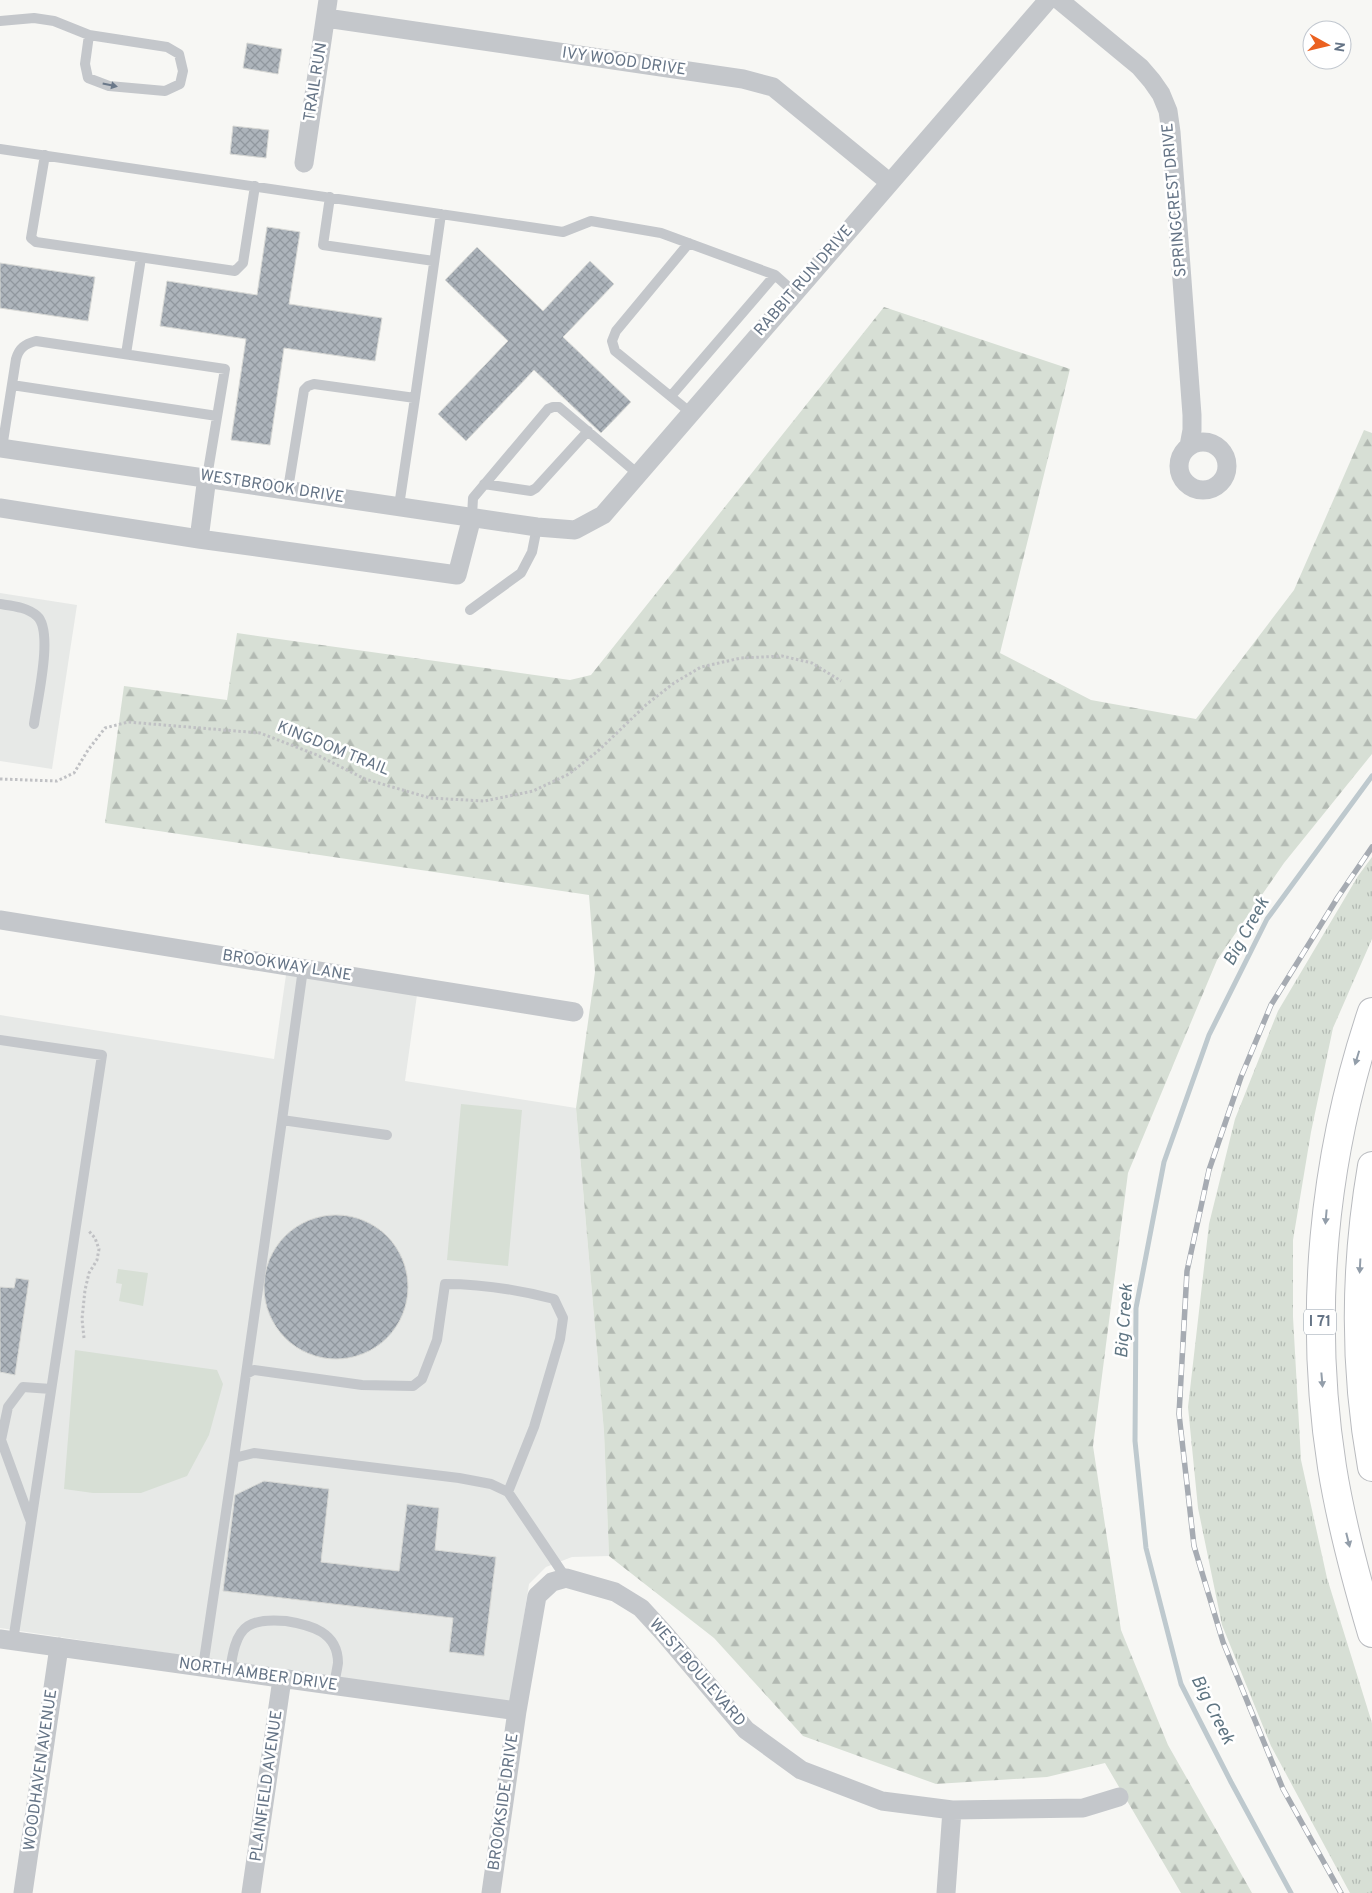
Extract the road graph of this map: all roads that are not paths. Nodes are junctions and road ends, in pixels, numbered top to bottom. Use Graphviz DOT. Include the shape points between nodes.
graph roads {
  1 [pos="1048,0"];
  2 [pos="1059,0"];
  3 [pos="327,9"];
  4 [pos="0,21"];
  5 [pos="89,35"];
  6 [pos="0,149"];
  7 [pos="45,155"];
  8 [pos="304,163"];
  9 [pos="889,182"];
  10 [pos="255,186"];
  11 [pos="330,197"];
  12 [pos="441,214"];
  13 [pos="689,244"];
  14 [pos="141,258"];
  15 [pos="434,261"];
  16 [pos="775,275"];
  17 [pos="794,292"];
  18 [pos="126,354"];
  19 [pos="12,385"];
  20 [pos="671,396"];
  21 [pos="415,398"];
  22 [pos="691,413"];
  23 [pos="217,416"];
  24 [pos="588,431"];
  25 [pos="1190,446"];
  26 [pos="1,448"];
  27 [pos="638,474"];
  28 [pos="207,477"];
  29 [pos="484,484"];
  30 [pos="288,489"];
  31 [pos="399,506"];
  32 [pos="0,508"];
  33 [pos="472,517"];
  34 [pos="540,528"];
  35 [pos="199,539"];
  36 [pos="0,604"];
  37 [pos="470,610"];
  38 [pos="34,724"];
  39 [pos="0,920"];
  40 [pos="303,969"];
  41 [pos="574,1012"];
  42 [pos="1372,1012"];
  43 [pos="0,1040"];
  44 [pos="282,1120"];
  45 [pos="387,1135"];
  46 [pos="1372,1166"];
  47 [pos="246,1374"];
  48 [pos="51,1390"];
  49 [pos="234,1458"];
  50 [pos="1372,1467"];
  51 [pos="508,1492"];
  52 [pos="31,1523"];
  53 [pos="566,1578"];
  54 [pos="1372,1633"];
  55 [pos="6,1640"];
  56 [pos="59,1647"];
  57 [pos="202,1668"];
  58 [pos="230,1671"];
  59 [pos="282,1679"];
  60 [pos="334,1686"];
  61 [pos="517,1711"];
  62 [pos="1119,1797"];
  63 [pos="952,1810"];
  64 [pos="23,1893"];
  65 [pos="252,1893"];
  66 [pos="491,1893"];
  67 [pos="946,1893"];
  1 -- 9 [label="street, RABBIT RUN DRIVE"];
  2 -- 25 [label="street, SPRINGCREST DRIVE" via="1140,67 1161,94 1168,111 1191,406"];
  3 -- 8 [label="street, TRAIL RUN"];
  3 -- 9 [label="street, IVY WOOD DRIVE" via="743,79 773,87"];
  4 -- 5 [label="lane" via="34,18 54,21"];
  5 -- 5 [label="lane, one-way" via="85,64 88,78 110,86 166,91 180,84 184,71 179,54 167,46"];
  6 -- 7 [label="lane"];
  7 -- 10 [label="lane"];
  7 -- 14 [label="lane" via="31,238 36,242"];
  9 -- 17 [label="street, RABBIT RUN DRIVE"];
  10 -- 11 [label="lane"];
  10 -- 14 [label="lane" via="243,263 235,271"];
  11 -- 12 [label="lane"];
  11 -- 15 [label="lane" via="323,245"];
  12 -- 13 [label="lane" via="563,232 591,222 661,233"];
  12 -- 15 [label="lane"];
  13 -- 16 [label="lane"];
  13 -- 20 [label="lane" via="616,331 612,341 615,351"];
  14 -- 18 [label="lane"];
  15 -- 21 [label="lane"];
  16 -- 17 [label="lane"];
  16 -- 20 [label="lane"];
  17 -- 22 [label="street, RABBIT RUN DRIVE"];
  18 -- 19 [label="lane" via="36,341 27,343 17,354"];
  18 -- 23 [label="lane" via="225,369"];
  19 -- 23 [label="lane"];
  19 -- 26 [label="lane"];
  20 -- 22 [label="lane"];
  21 -- 30 [label="lane" via="314,384 308,386 304,390"];
  21 -- 31 [label="lane"];
  22 -- 27 [label="street, RABBIT RUN DRIVE"];
  23 -- 28 [label="lane"];
  24 -- 27 [label="lane"];
  24 -- 29 [label="lane" via="536,488 530,491"];
  24 -- 29 [label="lane" via="559,407 548,409"];
  26 -- 28 [label="street, WESTBROOK DRIVE"];
  27 -- 34 [label="street, RABBIT RUN DRIVE" via="596,519 575,530"];
  28 -- 30 [label="street, WESTBROOK DRIVE"];
  28 -- 35 [label="street"];
  29 -- 33 [label="lane" via="473,498"];
  30 -- 31 [label="street, WESTBROOK DRIVE"];
  31 -- 33 [label="street, WESTBROOK DRIVE"];
  32 -- 35 [label="street"];
  33 -- 34 [label="street, WESTBROOK DRIVE"];
  33 -- 35 [label="street" via="457,575"];
  34 -- 37 [label="lane" via="521,573"];
  36 -- 38 [label="lane" via="30,612 41,621 44,630 45,647"];
  39 -- 40 [label="street, BROOKWAY LANE"];
  40 -- 41 [label="street, BROOKWAY LANE"];
  40 -- 44 [label="lane"];
  42 -- 54 [label="highway, I 71, one-way" via="1345,1103 1330,1182 1320,1320 1324,1409 1332,1468"];
  43 -- 48 [label="lane" via="102,1055"];
  44 -- 45 [label="lane"];
  44 -- 47 [label="lane"];
  46 -- 50 [label="highway, one-way" via="1361,1250 1358,1311 1363,1405"];
  47 -- 49 [label="lane"];
  47 -- 51 [label="lane" via="254,1370 362,1385 413,1386 422,1379 437,1340 445,1284 529,1292 554,1299 562,1318 560,1338 534,1426"];
  48 -- 52 [label="lane"];
  48 -- 52 [label="lane" via="23,1386 8,1407 1,1440"];
  49 -- 51 [label="lane" via="254,1453 459,1478 491,1484"];
  49 -- 57 [label="lane"];
  51 -- 53 [label="lane"];
  52 -- 55 [label="lane"];
  53 -- 61 [label="street" via="552,1582 537,1596"];
  53 -- 63 [label="street, WEST BOULEVARD" via="615,1592 641,1608 746,1730 802,1770 882,1801"];
  55 -- 56 [label="street, NORTH AMBER DRIVE"];
  56 -- 57 [label="street, NORTH AMBER DRIVE"];
  56 -- 64 [label="street, WOODHAVEN AVENUE"];
  57 -- 58 [label="street, NORTH AMBER DRIVE"];
  58 -- 59 [label="street, NORTH AMBER DRIVE"];
  58 -- 60 [label="lane" via="234,1649 248,1626 270,1620 291,1622 312,1626 327,1634 338,1661"];
  59 -- 60 [label="street, NORTH AMBER DRIVE"];
  59 -- 65 [label="street, PLAINFIELD AVENUE"];
  60 -- 61 [label="street, NORTH AMBER DRIVE"];
  61 -- 66 [label="street, BROOKSIDE DRIVE"];
  62 -- 63 [label="street, WEST BOULEVARD" via="1083,1808"];
  63 -- 67 [label="street"];
}
